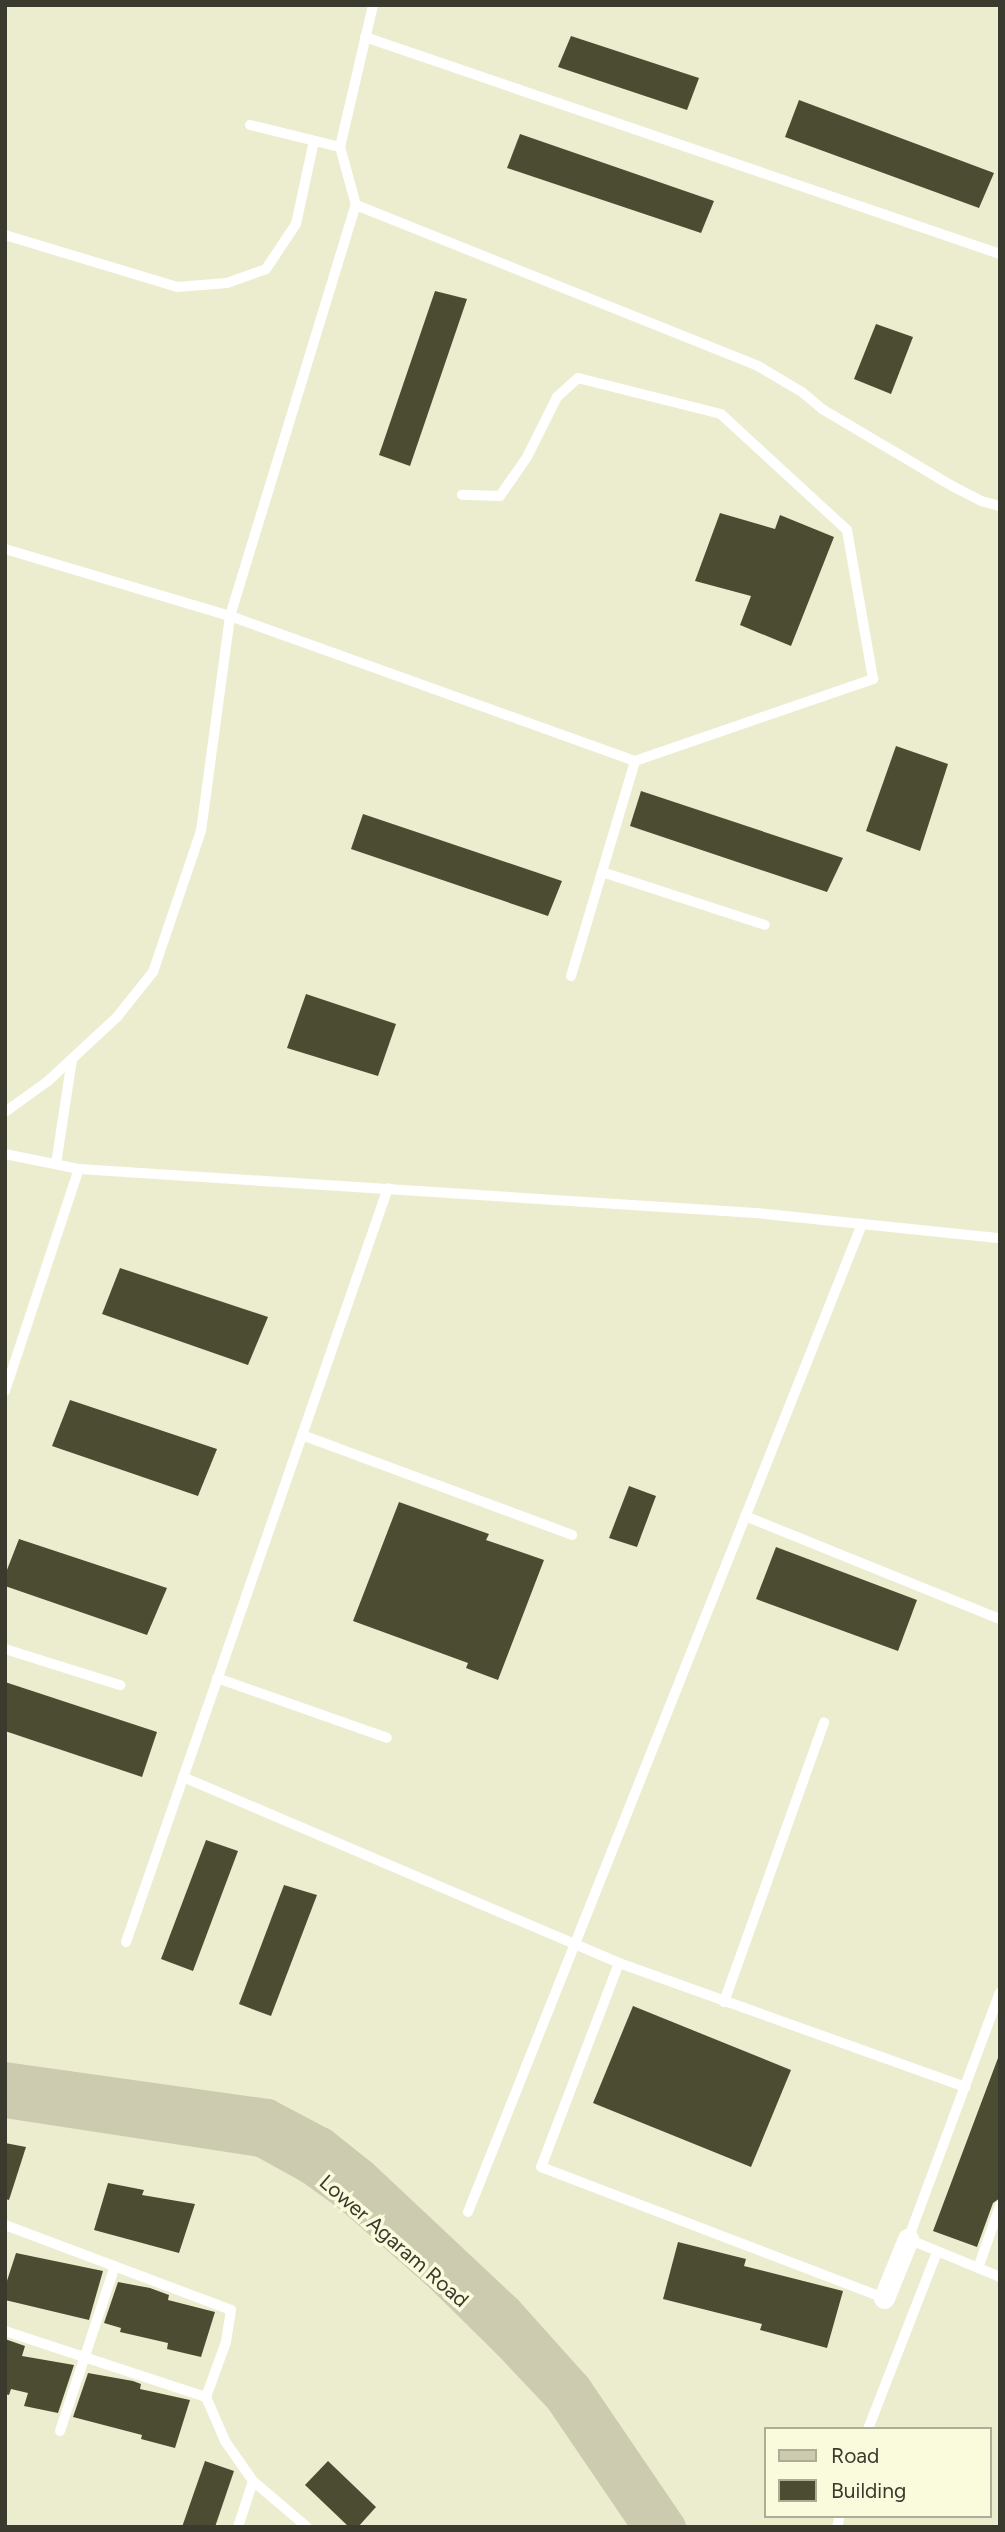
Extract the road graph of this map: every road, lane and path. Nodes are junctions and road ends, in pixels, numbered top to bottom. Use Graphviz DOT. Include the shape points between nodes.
graph roads {
  1 [pos="373,5"];
  2 [pos="365,37"];
  3 [pos="250,125"];
  4 [pos="314,141"];
  5 [pos="340,147"];
  6 [pos="356,205"];
  7 [pos="5,235"];
  8 [pos="1000,254"];
  9 [pos="462,495"];
  10 [pos="1000,506"];
  11 [pos="5,549"];
  12 [pos="230,616"];
  13 [pos="635,761"];
  14 [pos="602,872"];
  15 [pos="765,925"];
  16 [pos="571,976"];
  17 [pos="72,1059"];
  18 [pos="5,1112"];
  19 [pos="5,1154"];
  20 [pos="56,1164"];
  21 [pos="79,1169"];
  22 [pos="388,1188"];
  23 [pos="862,1224"];
  24 [pos="1000,1238"];
  25 [pos="5,1391"];
  26 [pos="302,1435"];
  27 [pos="745,1516"];
  28 [pos="572,1535"];
  29 [pos="1000,1619"];
  30 [pos="5,1649"];
  31 [pos="217,1678"];
  32 [pos="120,1685"];
  33 [pos="824,1722"];
  34 [pos="387,1738"];
  35 [pos="183,1777"];
  36 [pos="126,1942"];
  37 [pos="574,1945"];
  38 [pos="619,1963"];
  39 [pos="1000,1992"];
  40 [pos="724,2002"];
  41 [pos="5,2077"];
  42 [pos="965,2087"];
  43 [pos="5,2103"];
  44 [pos="1000,2206"];
  45 [pos="468,2213"];
  46 [pos="5,2225"];
  47 [pos="908,2239"];
  48 [pos="937,2252"];
  49 [pos="115,2266"];
  50 [pos="978,2268"];
  51 [pos="1000,2277"];
  52 [pos="884,2298"];
  53 [pos="5,2331"];
  54 [pos="86,2357"];
  55 [pos="206,2397"];
  56 [pos="869,2427"];
  57 [pos="60,2431"];
  58 [pos="253,2481"];
  59 [pos="661,2525"];
  60 [pos="239,2527"];
  61 [pos="307,2527"];
  1 -- 2 [label="lane"];
  2 -- 5 [label="lane"];
  2 -- 8 [label="lane"];
  3 -- 4 [label="lane"];
  4 -- 5 [label="lane"];
  4 -- 7 [label="lane" via="296,224 266,269 227,283 177,287"];
  5 -- 6 [label="lane"];
  6 -- 10 [label="lane" via="758,366 954,487"];
  6 -- 12 [label="lane"];
  9 -- 13 [label="lane" via="500,496 527,457 557,397 578,378 720,414 847,530 873,679"];
  11 -- 12 [label="lane"];
  12 -- 13 [label="lane"];
  12 -- 17 [label="lane" via="201,831 153,972 117,1017"];
  13 -- 14 [label="lane"];
  14 -- 15 [label="lane"];
  14 -- 16 [label="lane"];
  17 -- 18 [label="lane"];
  17 -- 20 [label="lane"];
  19 -- 20 [label="lane"];
  20 -- 21 [label="lane"];
  21 -- 22 [label="lane"];
  21 -- 25 [label="lane"];
  22 -- 23 [label="lane"];
  22 -- 26 [label="lane"];
  23 -- 24 [label="lane"];
  23 -- 27 [label="lane"];
  26 -- 28 [label="lane"];
  26 -- 31 [label="lane"];
  27 -- 29 [label="lane"];
  27 -- 37 [label="lane"];
  30 -- 32 [label="lane"];
  31 -- 34 [label="lane"];
  31 -- 35 [label="lane"];
  33 -- 40 [label="lane"];
  35 -- 36 [label="lane"];
  35 -- 37 [label="lane"];
  37 -- 38 [label="lane"];
  37 -- 45 [label="lane"];
  38 -- 40 [label="lane"];
  38 -- 52 [label="lane" via="541,2167"];
  39 -- 42 [label="lane"];
  40 -- 42 [label="lane"];
  41 -- 59 [label="main road, Lower Agaram Road" via="268,2114 323,2143 462,2266 576,2387"];
  42 -- 47 [label="lane"];
  43 -- 59 [label="main road, Lower Agaram Road" via="261,2142 310,2169 440,2277 515,2351 560,2399"];
  44 -- 50 [label="lane"];
  46 -- 49 [label="lane"];
  47 -- 48 [label="lane"];
  47 -- 52 [label="street"];
  48 -- 50 [label="lane"];
  48 -- 56 [label="lane"];
  49 -- 54 [label="lane"];
  49 -- 55 [label="lane" via="231,2310 226,2342"];
  50 -- 51 [label="lane"];
  53 -- 54 [label="lane"];
  54 -- 55 [label="lane"];
  54 -- 57 [label="lane"];
  55 -- 58 [label="lane" via="225,2441"];
  58 -- 60 [label="lane"];
  58 -- 61 [label="lane"];
}
